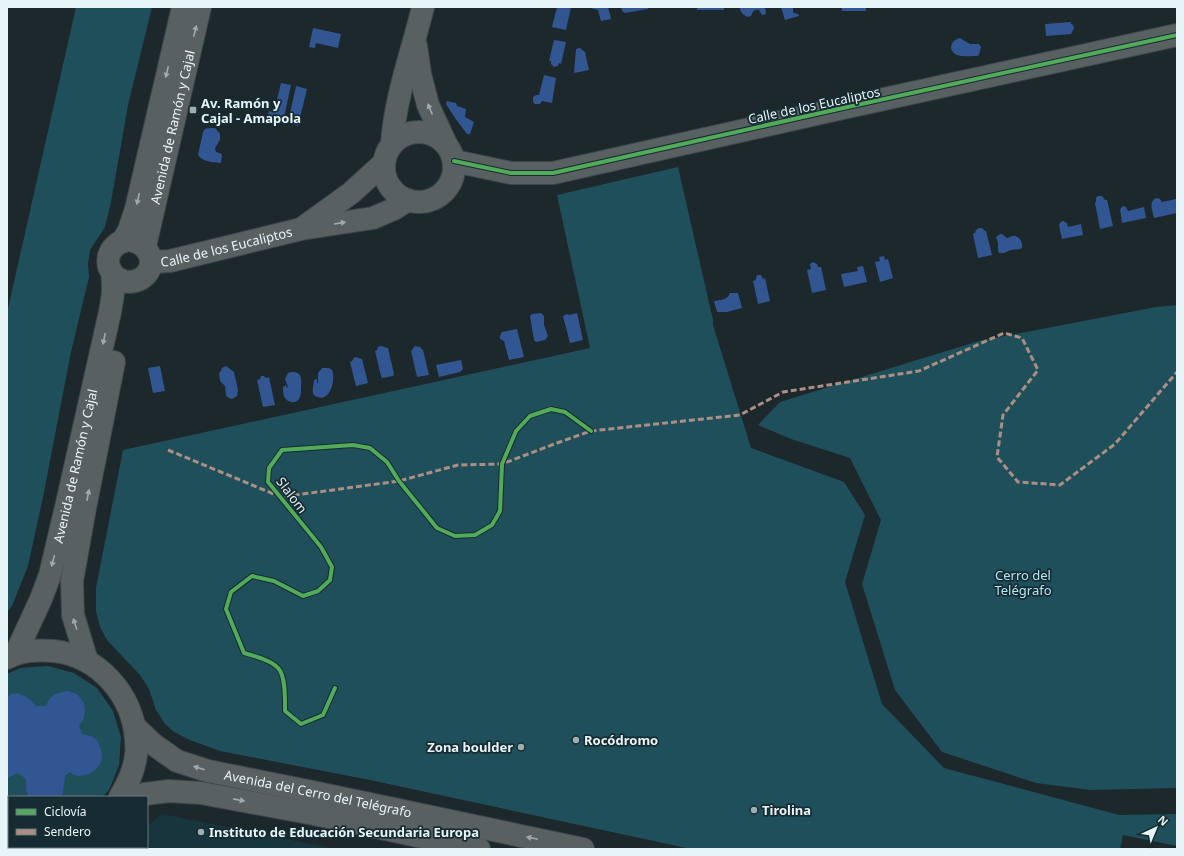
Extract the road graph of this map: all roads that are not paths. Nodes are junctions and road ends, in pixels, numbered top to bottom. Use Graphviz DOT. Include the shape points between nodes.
graph roads {
  1 [pos="182,7"];
  2 [pos="200,7"];
  3 [pos="422,7"];
  4 [pos="1177,36"];
  5 [pos="415,39"];
  6 [pos="450,153"];
  7 [pos="388,154"];
  8 [pos="408,200"];
  9 [pos="301,229"];
  10 [pos="122,242"];
  11 [pos="148,254"];
  12 [pos="112,273"];
  13 [pos="136,281"];
  14 [pos="11,656"];
  15 [pos="87,661"];
  16 [pos="135,727"];
  17 [pos="121,796"];
  18 [pos="136,796"];
  19 [pos="479,849"];
  20 [pos="583,849"];
  1 -- 10 [label="street, Avenida de Ramón y Cajal, one-way" via="136,209"];
  11 -- 2 [label="street, Avenida de Ramón y Cajal, one-way"];
  3 -- 5 [label="street"];
  4 -- 6 [label="street, Calle de los Eucaliptos" via="553,173 511,173"];
  6 -- 5 [label="street, one-way" via="428,105"];
  5 -- 7 [label="street"];
  6 -- 7 [label="street" via="437,136 413,132 402,136"];
  6 -- 8 [label="street" via="454,173 442,194 432,200"];
  7 -- 8 [label="street" via="386,179 394,192"];
  7 -- 9 [label="street, Calle de los Eucaliptos" via="351,193"];
  9 -- 8 [label="street, Calle de los Eucaliptos, one-way" via="373,218"];
  9 -- 11 [label="street, Calle de los Eucaliptos" via="170,261"];
  10 -- 11 [label="street" via="138,242"];
  10 -- 12 [label="street, Avenida de Ramón y Cajal" via="115,245 111,251 109,266"];
  11 -- 13 [label="street, Avenida de Ramón y Cajal" via="149,270 144,277"];
  12 -- 13 [label="street" via="123,281"];
  12 -- 14 [label="street, Avenida de Ramón y Cajal, one-way" via="110,312 50,575 42,599"];
  15 -- 13 [label="street, Avenida de Ramón y Cajal, one-way" via="73,615 72,581 123,315"];
  14 -- 15 [label="street" via="40,650 64,652"];
  15 -- 16 [label="street" via="104,673 118,688 129,707"];
  16 -- 17 [label="street" via="136,754 130,778"];
  20 -- 16 [label="street, Avenida del Cerro del Telégrafo, one-way" via="208,771 177,762"];
  18 -- 19 [label="street, Avenida del Cerro del Telégrafo, one-way" via="169,791 201,793"];
}
